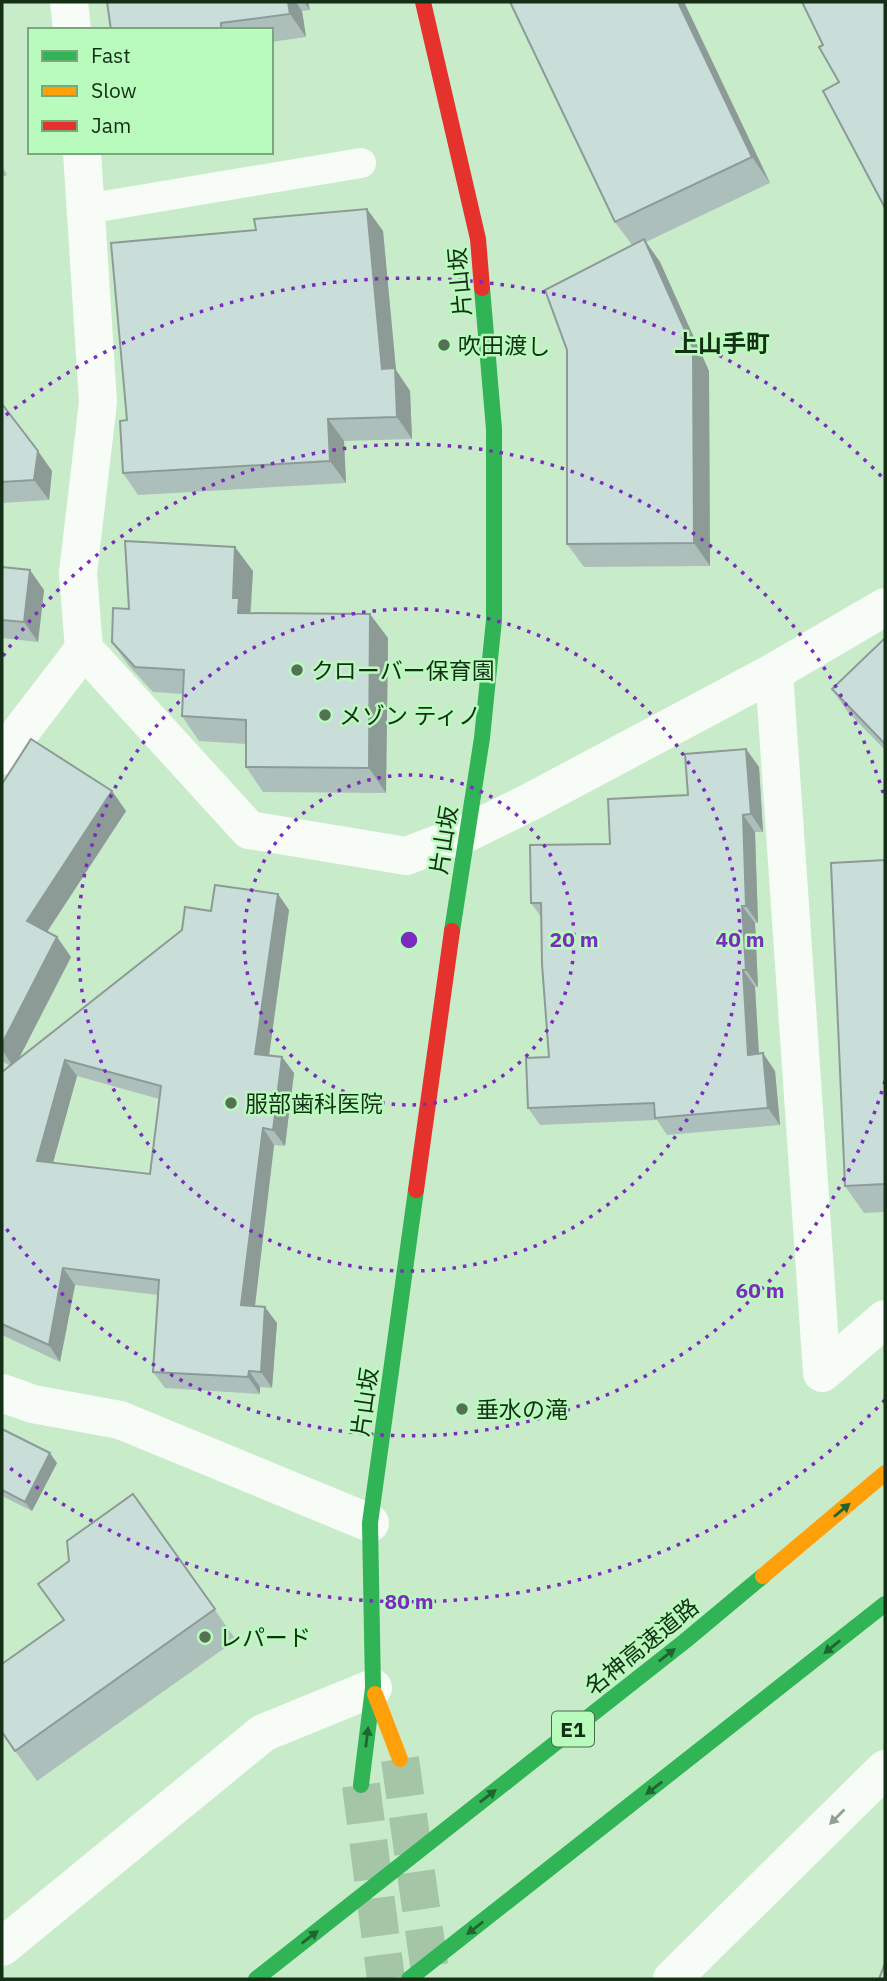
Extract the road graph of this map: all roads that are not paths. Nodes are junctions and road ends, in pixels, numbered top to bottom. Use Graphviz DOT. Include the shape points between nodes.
graph roads {
  1 [pos="69,2"];
  2 [pos="423,2"];
  3 [pos="72,28"];
  4 [pos="82,154"];
  5 [pos="361,163"];
  6 [pos="86,209"];
  7 [pos="885,607"];
  8 [pos="84,649"];
  9 [pos="775,672"];
  10 [pos="2,756"];
  11 [pos="467,833"];
  12 [pos="885,1319"];
  13 [pos="2,1393"];
  14 [pos="885,1473"];
  15 [pos="370,1523"];
  16 [pos="885,1604"];
  17 [pos="373,1688"];
  18 [pos="400,1759"];
  19 [pos="885,1769"];
  20 [pos="361,1785"];
  21 [pos="2,1947"];
  22 [pos="256,1979"];
  23 [pos="409,1979"];
  24 [pos="672,1979"];
  1 -- 3 [label="street"];
  2 -- 11 [label="main road, 片山坂" via="478,239 494,429 494,620"];
  4 -- 6 [label="street"];
  5 -- 6 [label="lane"];
  6 -- 8 [label="street" via="98,402 78,573"];
  7 -- 9 [label="street"];
  8 -- 10 [label="street"];
  8 -- 11 [label="street" via="249,830 406,856"];
  9 -- 11 [label="street"];
  9 -- 12 [label="street" via="822,1373"];
  11 -- 15 [label="main road, 片山坂"];
  13 -- 15 [label="street" via="33,1404 120,1419"];
  22 -- 14 [label="main road, 名神高速道路 / E1, one-way" via="685,1641"];
  15 -- 17 [label="main road, 片山坂"];
  16 -- 23 [label="main road, one-way"];
  17 -- 18 [label="main road, 片山坂"];
  20 -- 17 [label="main road, 片山坂, one-way"];
  17 -- 21 [label="street" via="263,1733"];
  19 -- 24 [label="street, one-way"];
}
